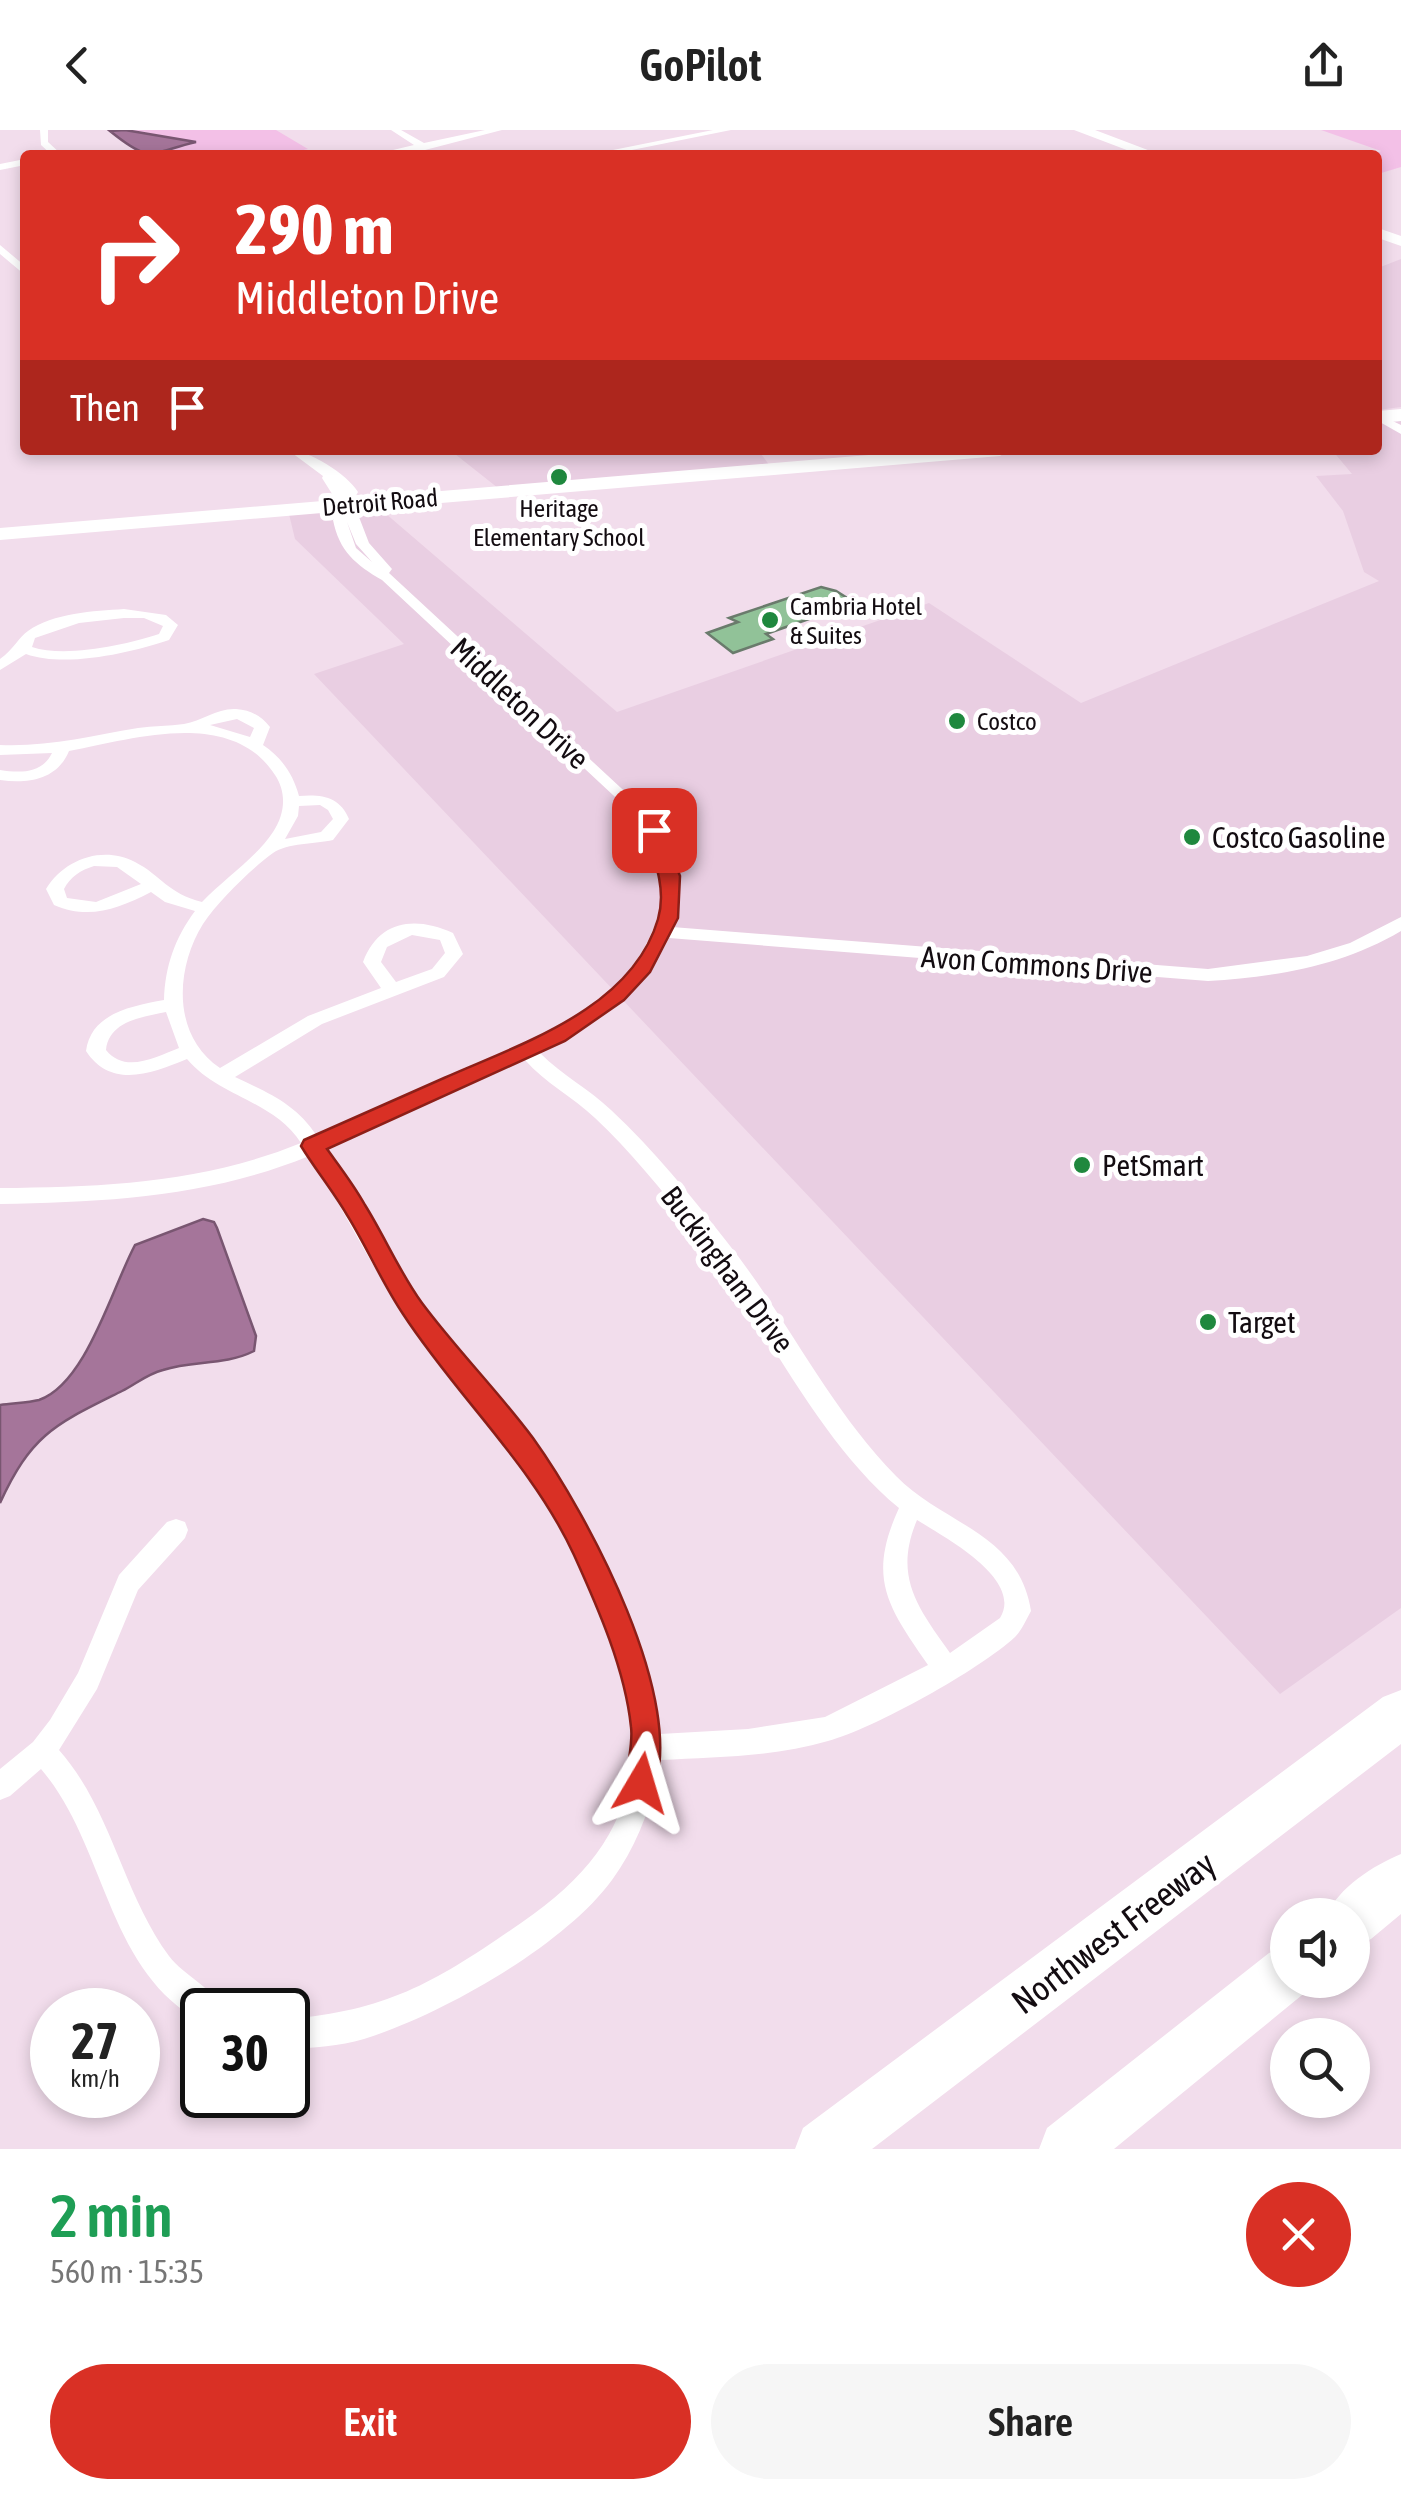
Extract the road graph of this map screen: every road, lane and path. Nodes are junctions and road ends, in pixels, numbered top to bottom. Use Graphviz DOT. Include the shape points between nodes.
graph roads {
  1 [pos="395,130"];
  2 [pos="498,130"];
  3 [pos="727,130"];
  4 [pos="1081,130"];
  5 [pos="424,146"];
  6 [pos="404,150"];
  7 [pos="622,150"];
  8 [pos="1139,150"];
  9 [pos="1389,421"];
  10 [pos="1401,443"];
  11 [pos="301,455"];
  12 [pos="942,455"];
  13 [pos="346,506"];
  14 [pos="0,534"];
  15 [pos="24,649"];
  16 [pos="0,666"];
  17 [pos="62,745"];
  18 [pos="0,750"];
  19 [pos="0,774"];
  20 [pos="290,802"];
  21 [pos="273,846"];
  22 [pos="152,885"];
  23 [pos="206,908"];
  24 [pos="1401,924"];
  25 [pos="664,932"];
  26 [pos="390,988"];
  27 [pos="174,1004"];
  28 [pos="190,1050"];
  29 [pos="526,1050"];
  30 [pos="220,1077"];
  31 [pos="312,1146"];
  32 [pos="0,1196"];
  33 [pos="912,1504"];
  34 [pos="176,1530"];
  35 [pos="946,1669"];
  36 [pos="1401,1714"];
  37 [pos="647,1748"];
  38 [pos="42,1751"];
  39 [pos="0,1787"];
  40 [pos="1401,1880"];
  41 [pos="1370,1905"];
  42 [pos="1270,1986"];
  43 [pos="180,1991"];
  44 [pos="310,2032"];
  45 [pos="824,2149"];
  46 [pos="1068,2149"];
  1 -- 5 [label="street"];
  2 -- 5 [label="street"];
  3 -- 7 [label="street"];
  4 -- 8 [label="main road"];
  5 -- 6 [label="street"];
  9 -- 10 [label="street"];
  11 -- 13 [label="street, Middleton Drive" via="345,481 352,492"];
  12 -- 13 [label="main road, Detroit Road"];
  13 -- 14 [label="main road, Detroit Road"];
  13 -- 25 [label="street, Middleton Drive" via="363,544 385,569 381,573 644,817 661,843 670,876"];
  15 -- 15 [label="street" via="39,629 76,621 144,613 171,625 164,637 138,645 48,657"];
  15 -- 16 [label="street"];
  17 -- 18 [label="street"];
  17 -- 19 [label="street" via="48,770"];
  17 -- 20 [label="street" via="189,730 226,734 255,746 282,772"];
  20 -- 21 [label="street"];
  20 -- 21 [label="street" via="327,802 341,820 327,836"];
  21 -- 23 [label="street"];
  22 -- 22 [label="street" via="122,862 98,860 67,872 55,889 60,901 88,909"];
  22 -- 23 [label="street"];
  23 -- 27 [label="street" via="174,968"];
  24 -- 25 [label="street, Avon Commons Drive" via="1334,956 1208,975"];
  25 -- 29 [label="street, Middleton Drive" via="643,967 604,1006"];
  26 -- 30 [label="street" via="315,1020"];
  27 -- 28 [label="street"];
  27 -- 28 [label="street" via="119,1018 100,1034 96,1051 108,1065 128,1070"];
  28 -- 30 [label="street"];
  29 -- 31 [label="street, Middleton Drive"];
  29 -- 33 [label="street, Buckingham Drive" via="555,1081 601,1112 702,1224 860,1453"];
  30 -- 31 [label="street" via="289,1114"];
  31 -- 32 [label="street, Middleton Drive" via="241,1172 150,1191"];
  31 -- 37 [label="street" via="412,1308 524,1447 561,1504 624,1644"];
  33 -- 35 [label="street" via="894,1544 894,1580"];
  33 -- 35 [label="street, Buckingham Drive" via="1004,1566 1017,1588 1018,1611 1010,1626"];
  34 -- 38 [label="street" via="128,1583 74,1706"];
  35 -- 37 [label="street, Buckingham Drive" via="828,1729"];
  36 -- 45 [label="highway, Northwest Freeway"];
  37 -- 44 [label="street" via="635,1810 617,1849 560,1914 411,2010 357,2028"];
  38 -- 39 [label="street"];
  38 -- 43 [label="street" via="85,1808 146,1950"];
  40 -- 41 [label="highway"];
  42 -- 46 [label="highway"];
}
